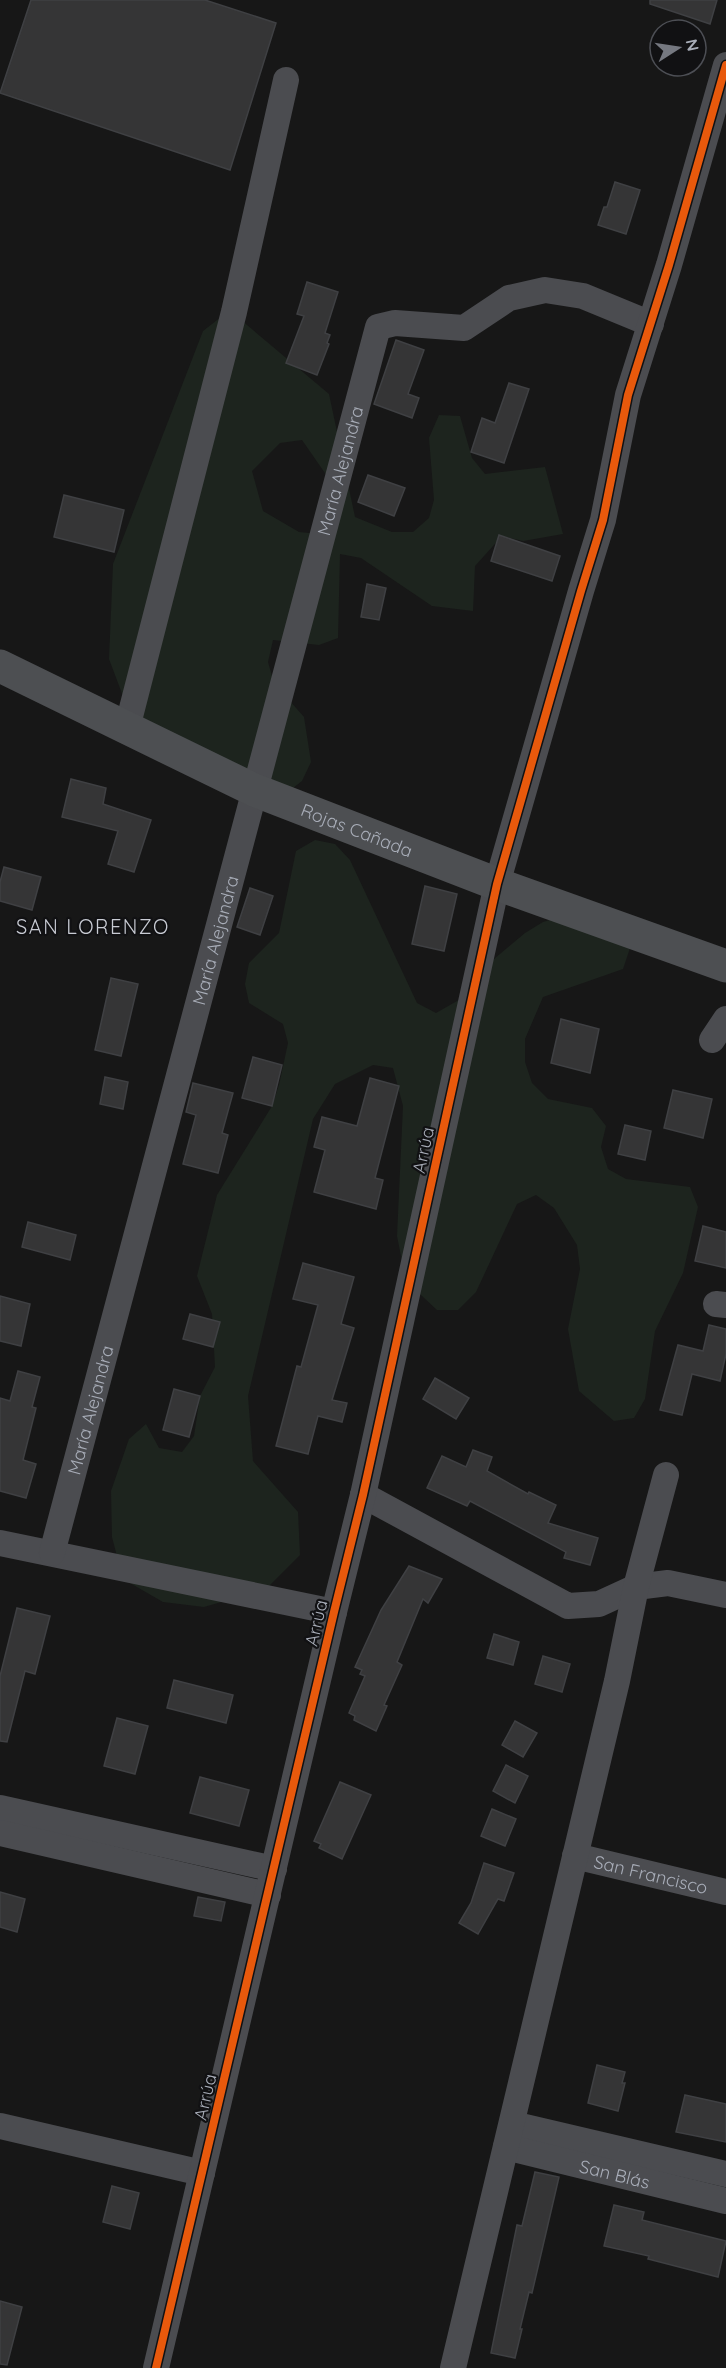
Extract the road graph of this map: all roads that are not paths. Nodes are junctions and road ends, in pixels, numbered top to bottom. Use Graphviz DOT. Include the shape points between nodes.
graph roads {
  1 [pos="726,65"];
  2 [pos="286,80"];
  3 [pos="651,324"];
  4 [pos="0,666"];
  5 [pos="127,728"];
  6 [pos="254,790"];
  7 [pos="496,884"];
  8 [pos="726,966"];
  9 [pos="666,1474"];
  10 [pos="363,1495"];
  11 [pos="0,1542"];
  12 [pos="52,1553"];
  13 [pos="636,1587"];
  14 [pos="726,1595"];
  15 [pos="334,1612"];
  16 [pos="0,1808"];
  17 [pos="0,1833"];
  18 [pos="575,1856"];
  19 [pos="274,1869"];
  20 [pos="726,1892"];
  21 [pos="268,1895"];
  22 [pos="0,2126"];
  23 [pos="509,2136"];
  24 [pos="202,2173"];
  25 [pos="726,2174"];
  26 [pos="726,2200"];
  27 [pos="156,2368"];
  28 [pos="453,2368"];
  1 -- 3 [label="street, Arrúa"];
  2 -- 5 [label="street" via="234,312"];
  3 -- 6 [label="street, María Alejandra" via="583,296 545,290 509,298 464,328 395,323 378,327"];
  3 -- 7 [label="street, Arrúa" via="628,395 603,520"];
  4 -- 5 [label="main road, Rojas Cañada"];
  5 -- 6 [label="main road, Rojas Cañada"];
  6 -- 7 [label="main road, Rojas Cañada"];
  6 -- 12 [label="street, María Alejandra"];
  7 -- 8 [label="main road, Rojas Cañada"];
  7 -- 10 [label="street, Arrúa"];
  9 -- 13 [label="street"];
  10 -- 13 [label="street" via="568,1606 599,1605"];
  10 -- 15 [label="street, Arrúa"];
  11 -- 12 [label="street"];
  12 -- 15 [label="street"];
  13 -- 14 [label="street" via="668,1583"];
  13 -- 18 [label="street"];
  15 -- 19 [label="street, Arrúa"];
  16 -- 19 [label="street"];
  17 -- 21 [label="street"];
  18 -- 20 [label="street, San Francisco"];
  18 -- 23 [label="street"];
  19 -- 21 [label="street, Arrúa"];
  21 -- 24 [label="street, Arrúa"];
  22 -- 24 [label="street"];
  23 -- 25 [label="street, San Blás"];
  23 -- 26 [label="street, San Blás"];
  23 -- 28 [label="street"];
  24 -- 27 [label="street, Arrúa"];
}
